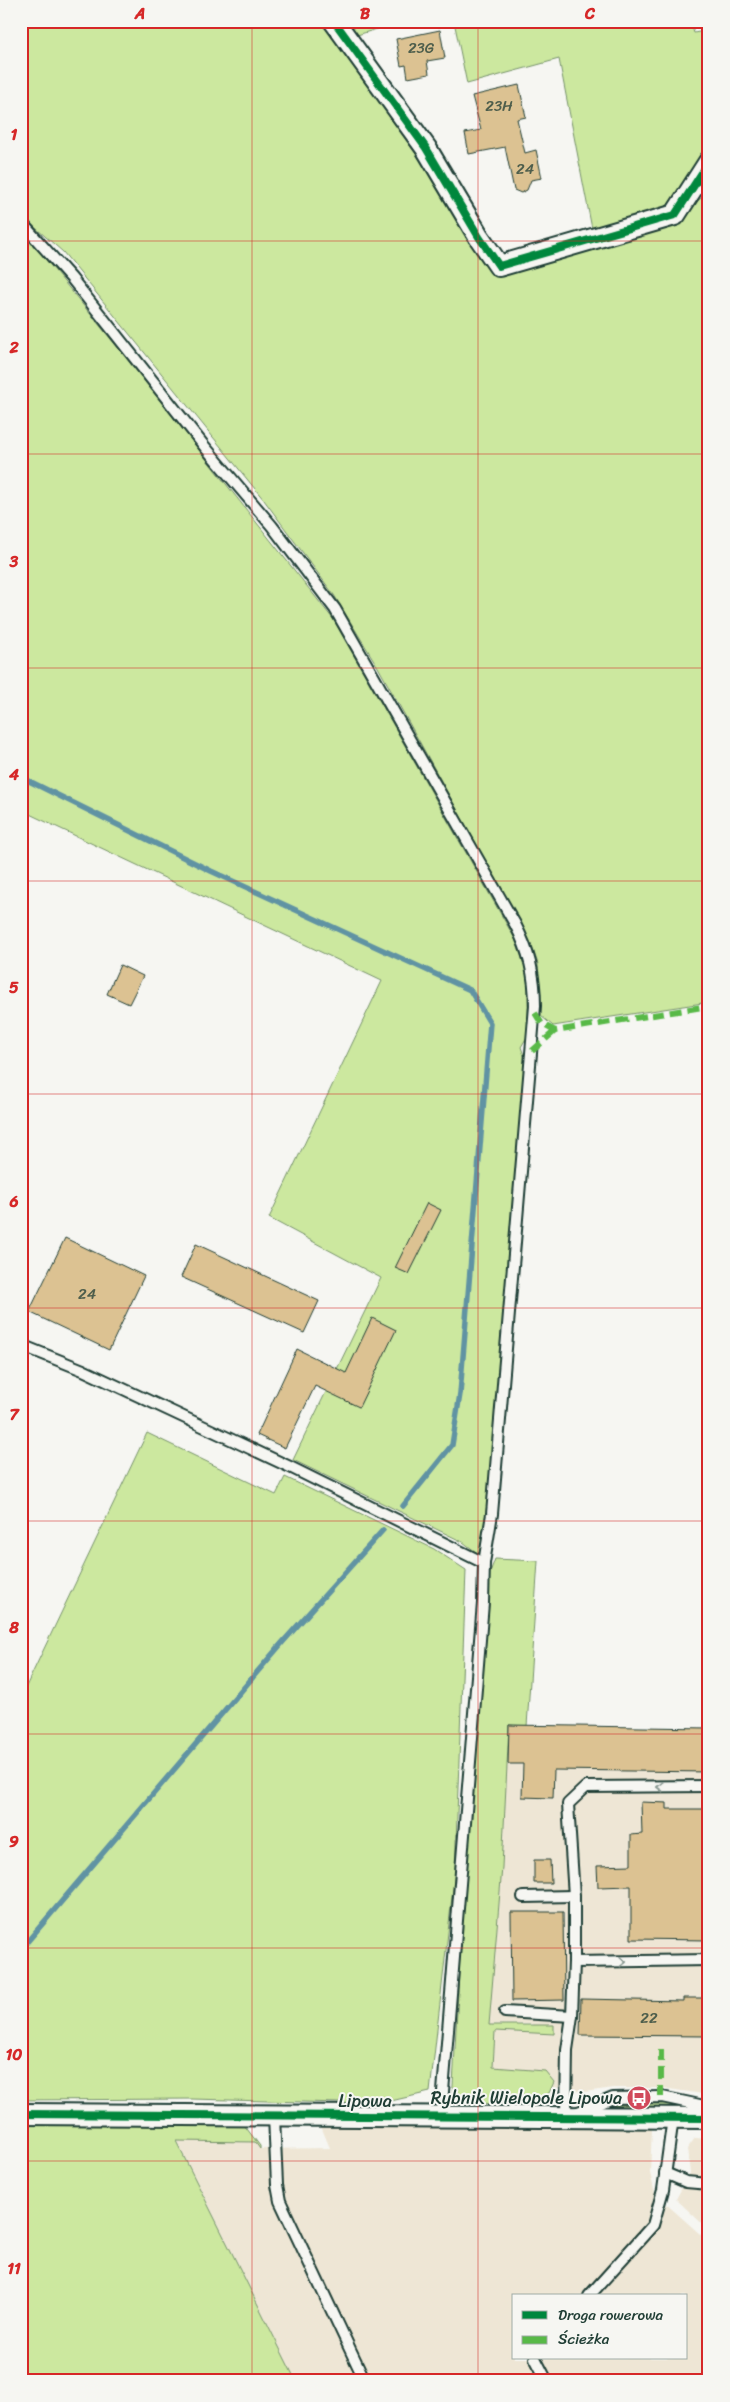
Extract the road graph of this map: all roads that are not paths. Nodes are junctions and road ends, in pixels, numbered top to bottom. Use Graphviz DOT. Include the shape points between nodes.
graph roads {
  1 [pos="334,21"];
  2 [pos="709,162"];
  3 [pos="21,222"];
  4 [pos="21,1345"];
  5 [pos="484,1563"];
  6 [pos="709,1786"];
  7 [pos="523,1896"];
  8 [pos="574,1896"];
  9 [pos="709,1960"];
  10 [pos="574,1962"];
  11 [pos="505,2012"];
  12 [pos="572,2016"];
  13 [pos="709,2107"];
  14 [pos="21,2114"];
  15 [pos="274,2116"];
  16 [pos="441,2116"];
  17 [pos="566,2117"];
  18 [pos="672,2118"];
  19 [pos="709,2118"];
  20 [pos="665,2173"];
  21 [pos="709,2184"];
  22 [pos="592,2294"];
  23 [pos="536,2360"];
  24 [pos="365,2381"];
  25 [pos="547,2381"];
  1 -- 2 [label="street" via="426,148 499,266 675,215"];
  3 -- 5 [label="lane" via="72,279 272,526 334,609 515,924 529,956 533,968 535,1006 492,1514"];
  4 -- 5 [label="lane" via="83,1370"];
  5 -- 16 [label="lane"];
  6 -- 8 [label="lane, one-way" via="586,1787 568,1804"];
  7 -- 8 [label="lane"];
  8 -- 10 [label="lane"];
  10 -- 9 [label="lane, one-way"];
  10 -- 12 [label="lane"];
  11 -- 12 [label="lane"];
  12 -- 17 [label="lane" via="567,2050"];
  13 -- 17 [label="lane, Lipowa" via="662,2097 614,2098"];
  14 -- 15 [label="street, Lipowa"];
  15 -- 16 [label="street, Lipowa"];
  15 -- 24 [label="lane" via="280,2200"];
  16 -- 17 [label="street, Lipowa"];
  17 -- 18 [label="street, Lipowa"];
  18 -- 19 [label="street, Lipowa"];
  18 -- 20 [label="lane"];
  20 -- 21 [label="lane" via="686,2182"];
  20 -- 22 [label="lane" via="660,2208 653,2225"];
  23 -- 25 [label="lane"];
}
